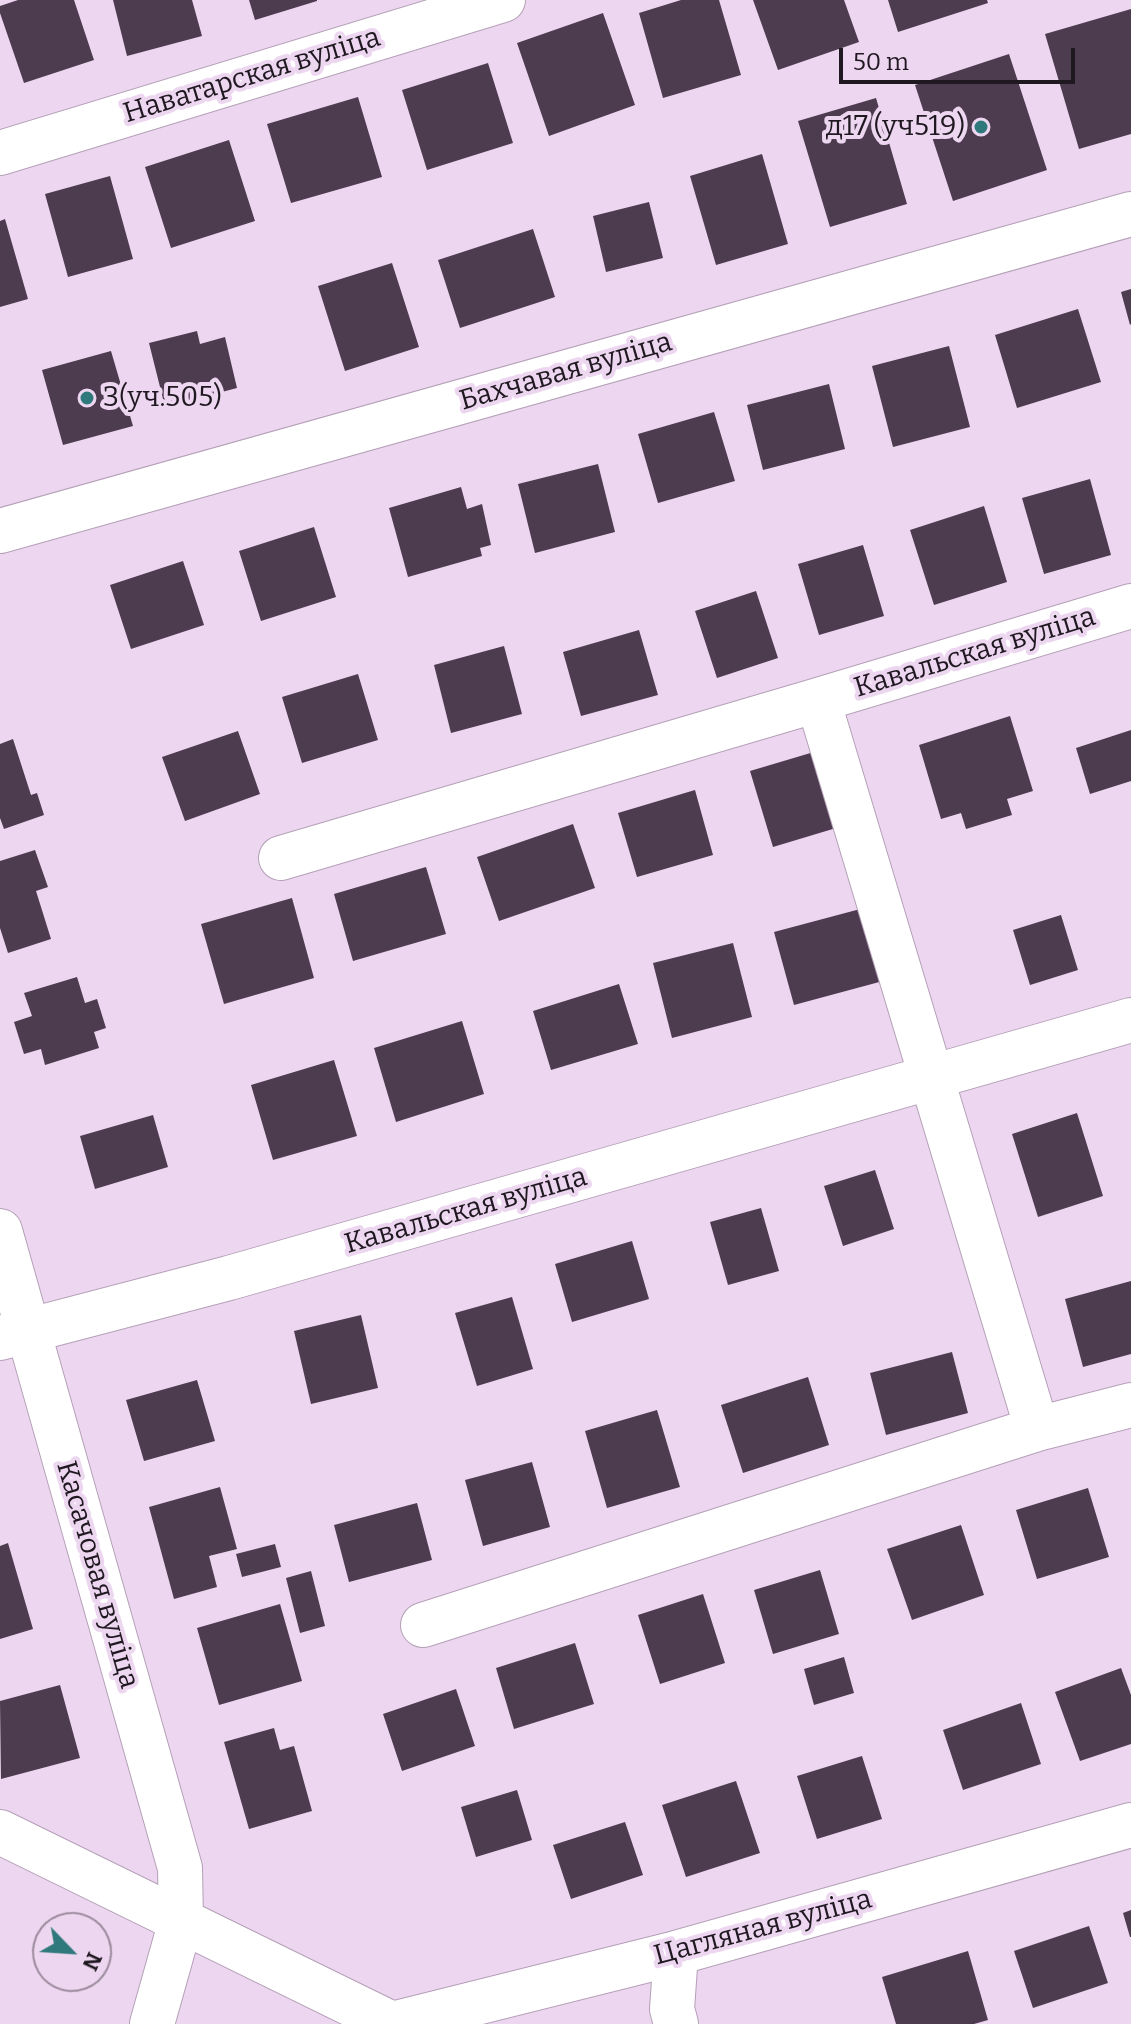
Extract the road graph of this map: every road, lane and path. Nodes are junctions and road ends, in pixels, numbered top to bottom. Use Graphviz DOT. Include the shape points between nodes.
graph roads {
  1 [pos="503,0"];
  2 [pos="0,153"];
  3 [pos="1131,214"];
  4 [pos="0,531"];
  5 [pos="1131,606"];
  6 [pos="818,700"];
  7 [pos="281,858"];
  8 [pos="1131,1020"];
  9 [pos="930,1076"];
  10 [pos="0,1231"];
  11 [pos="14,1334"];
  12 [pos="1131,1405"];
  13 [pos="1037,1429"];
  14 [pos="423,1625"];
  15 [pos="1131,1825"];
  16 [pos="0,1832"];
  17 [pos="181,1921"];
  18 [pos="676,1953"];
  19 [pos="152,2024"];
  20 [pos="392,2024"];
  21 [pos="676,2024"];
  1 -- 2 [label="street, Наватарская вуліца"];
  3 -- 4 [label="street, Бахчавая вуліца"];
  5 -- 6 [label="street, Кавальская вуліца"];
  6 -- 7 [label="street, Кавальская вуліца"];
  6 -- 9 [label="street, Кавальская вуліца"];
  8 -- 9 [label="street, Кавальская вуліца"];
  9 -- 11 [label="street, Кавальская вуліца" via="244,1274"];
  9 -- 13 [label="street, Кавальская вуліца"];
  10 -- 11 [label="street, Касачовая вуліца"];
  11 -- 17 [label="street, Касачовая вуліца" via="180,1868"];
  12 -- 13 [label="street"];
  13 -- 14 [label="street"];
  15 -- 18 [label="street, Цагляная вуліца"];
  16 -- 17 [label="street"];
  17 -- 19 [label="street, Касачовая вуліца"];
  17 -- 20 [label="street"];
  18 -- 20 [label="street, Цагляная вуліца"];
  18 -- 21 [label="street"];
}
